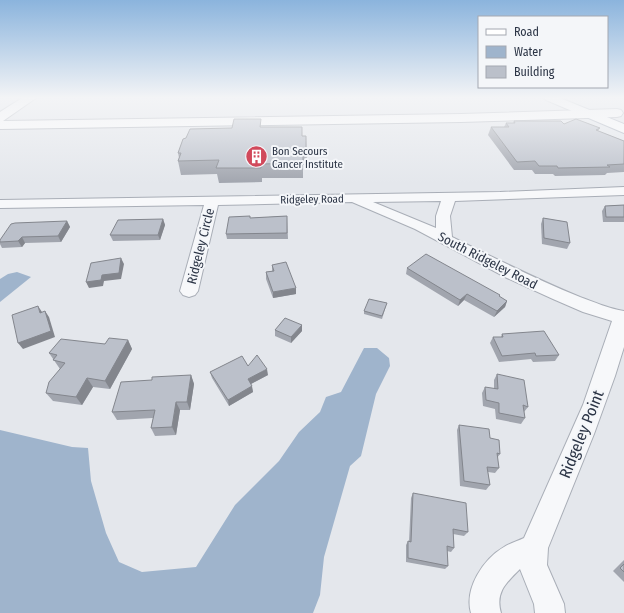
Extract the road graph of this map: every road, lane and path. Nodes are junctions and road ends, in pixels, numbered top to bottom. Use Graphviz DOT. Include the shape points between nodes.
graph roads {
  1 [pos="624,191"];
  2 [pos="451,196"];
  3 [pos="353,198"];
  4 [pos="212,200"];
  5 [pos="0,204"];
  6 [pos="445,238"];
  7 [pos="189,291"];
  8 [pos="624,317"];
  9 [pos="534,548"];
  10 [pos="486,613"];
  11 [pos="550,613"];
  1 -- 2 [label="street, Ridgeley Road"];
  2 -- 3 [label="street, Ridgeley Road"];
  2 -- 6 [label="street" via="442,214"];
  3 -- 4 [label="street, Ridgeley Road"];
  3 -- 6 [label="street, South Ridgeley Road"];
  4 -- 5 [label="street, Ridgeley Road"];
  4 -- 7 [label="street, Ridgeley Circle"];
  6 -- 8 [label="street, South Ridgeley Road" via="539,286 589,307"];
  8 -- 9 [label="street, Ridgeley Point" via="599,391"];
  9 -- 10 [label="street" via="513,557 496,572 484,594"];
  9 -- 11 [label="street, Ridgeley Point" via="533,566 549,604"];
}
